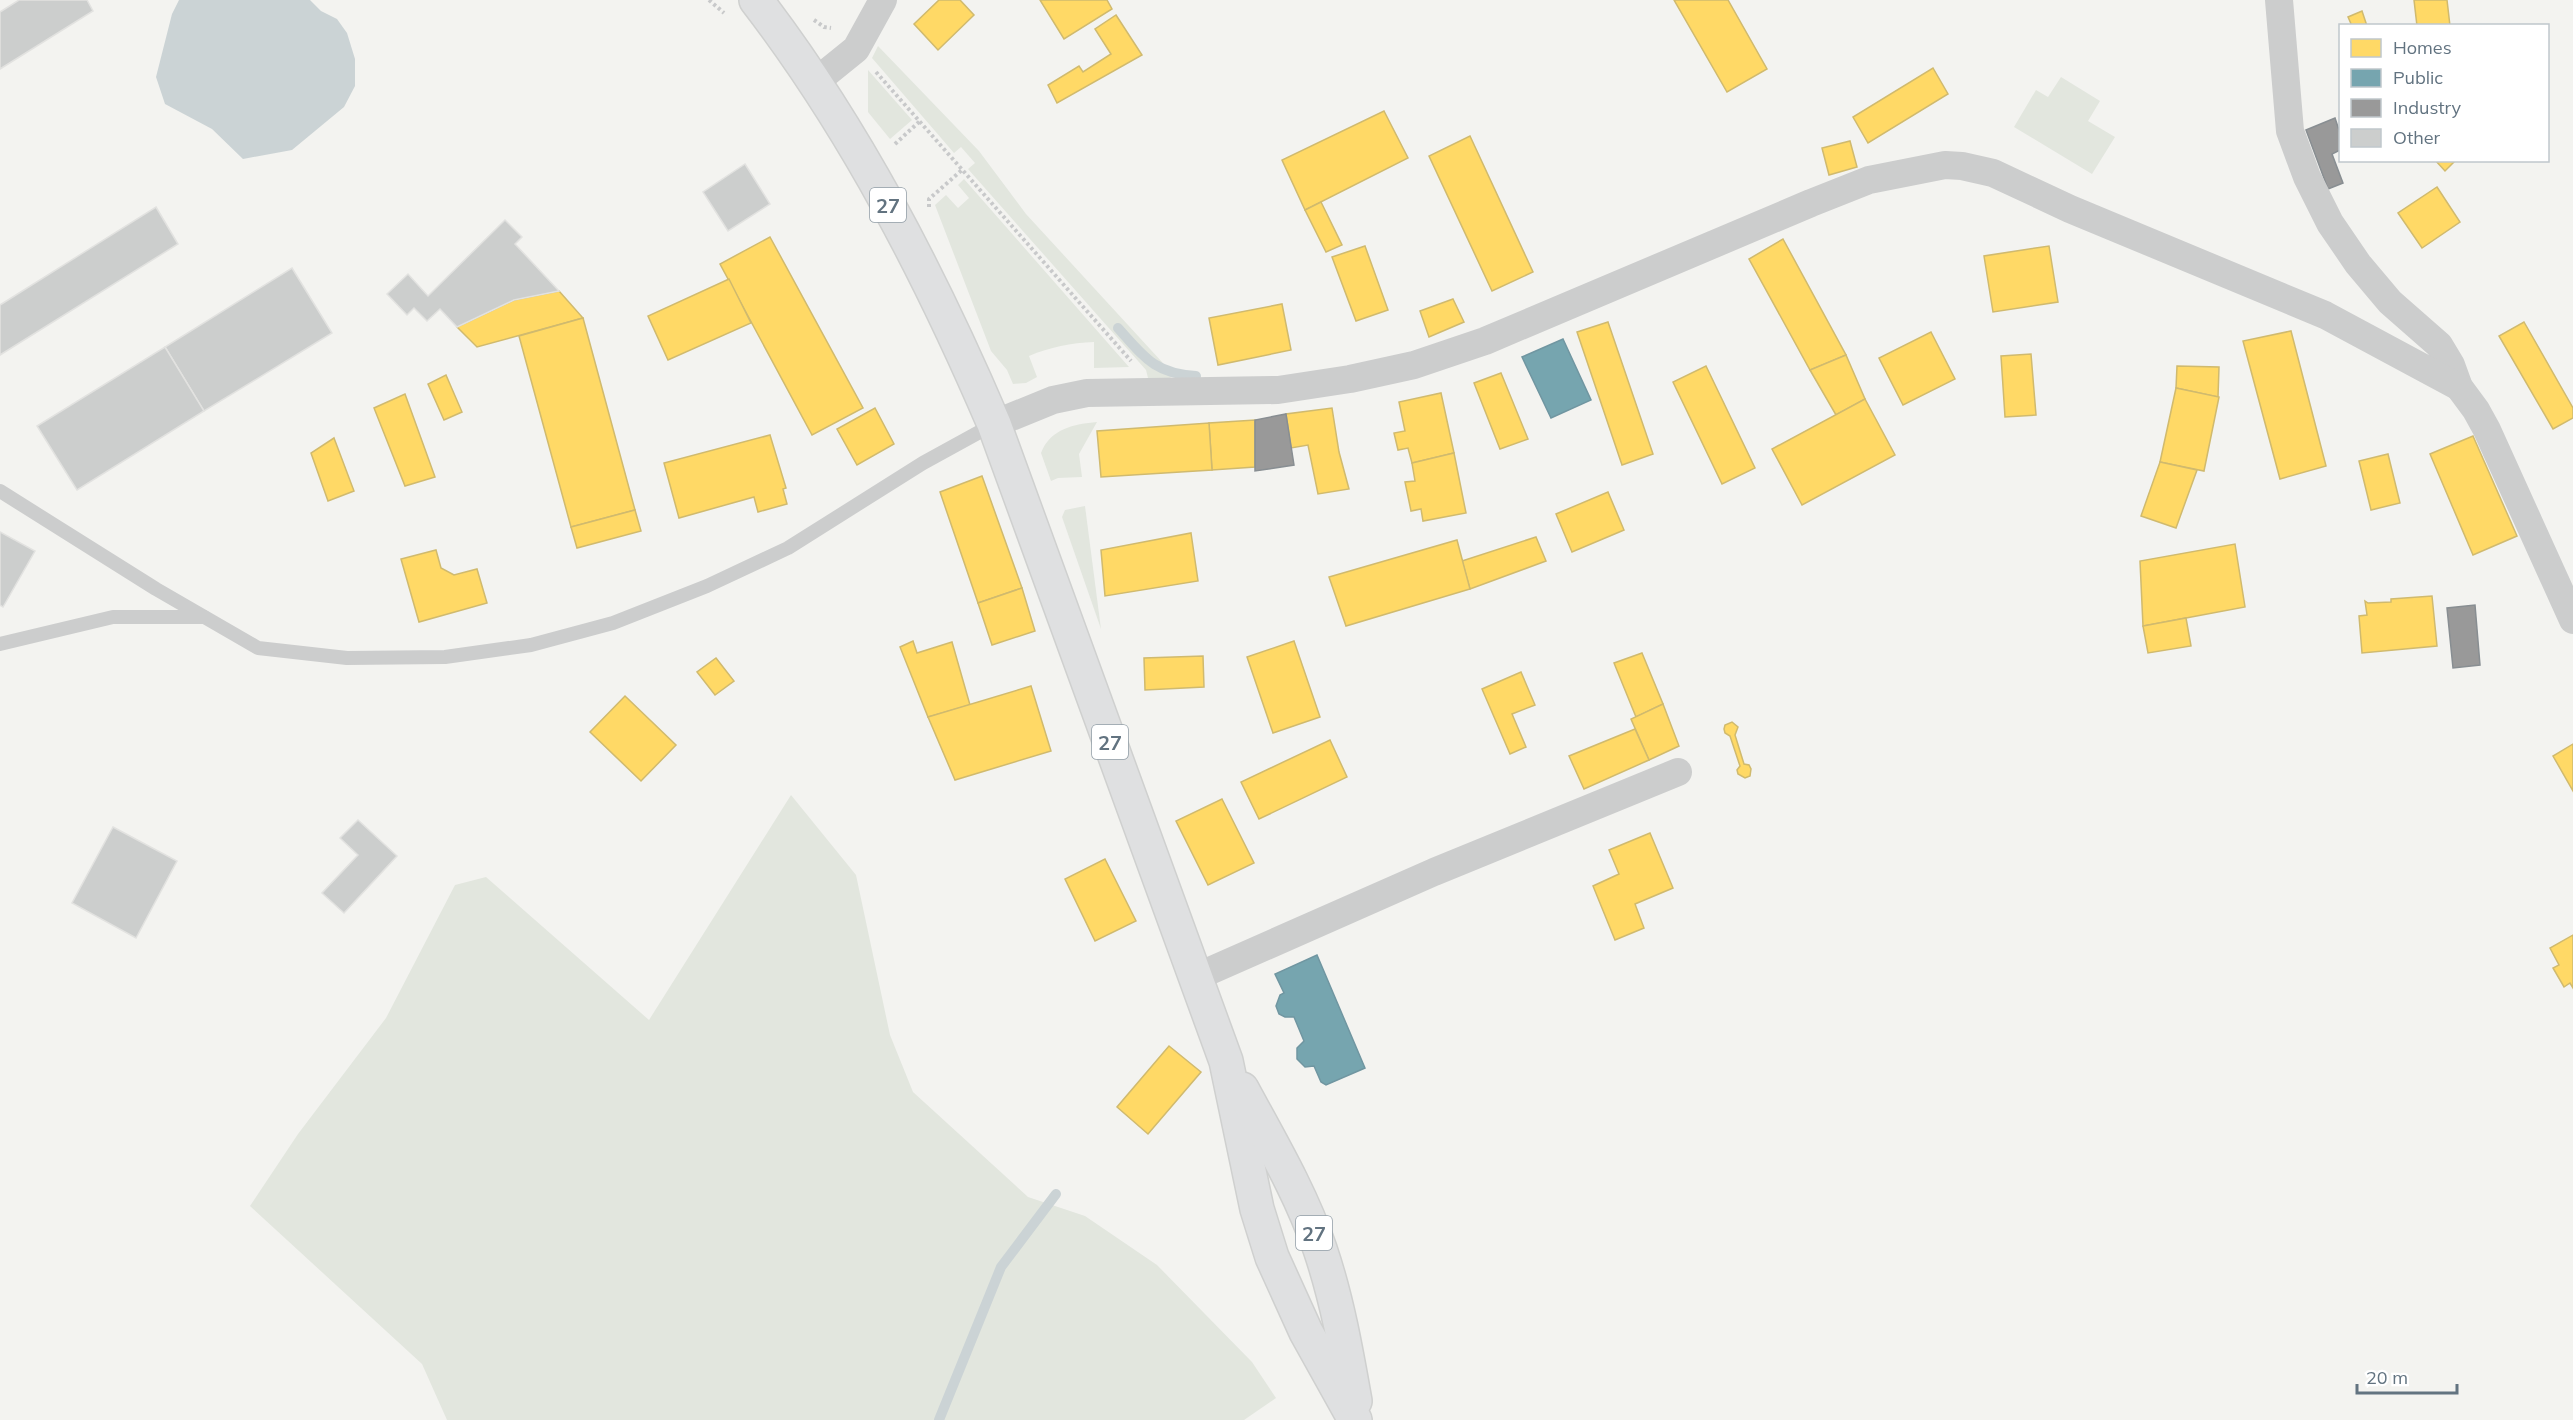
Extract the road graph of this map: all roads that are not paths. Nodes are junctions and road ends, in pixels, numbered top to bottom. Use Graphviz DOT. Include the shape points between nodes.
graph roads {
  1 [pos="756,0"];
  2 [pos="883,0"];
  3 [pos="2279,0"];
  4 [pos="814,83"];
  5 [pos="2459,387"];
  6 [pos="994,424"];
  7 [pos="0,491"];
  8 [pos="206,617"];
  9 [pos="2573,620"];
  10 [pos="0,644"];
  11 [pos="1678,772"];
  12 [pos="1196,977"];
  13 [pos="1226,1061"];
  14 [pos="1357,1420"];
  1 -- 4 [label="main road, 27"];
  2 -- 4 [label="street" via="856,49"];
  3 -- 5 [label="street" via="2290,131 2307,177 2330,223 2358,264 2390,302 2439,345"];
  4 -- 6 [label="main road, 27" via="917,256"];
  5 -- 6 [label="street" via="2325,315 1993,173 1945,165 1869,180 1485,340 1414,365 1278,390 1101,392 1070,396"];
  5 -- 9 [label="street" via="2487,430"];
  6 -- 8 [label="lane" via="778,553 614,623 531,645 445,657 347,658 258,648"];
  6 -- 12 [label="main road, 27"];
  7 -- 8 [label="lane"];
  8 -- 10 [label="lane" via="113,617"];
  11 -- 12 [label="street" via="1434,872"];
  12 -- 13 [label="main road, 27"];
  13 -- 14 [label="main road, 27" via="1257,1209 1272,1257 1301,1323"];
  13 -- 14 [label="main road, 27" via="1314,1231 1335,1301"];
}
